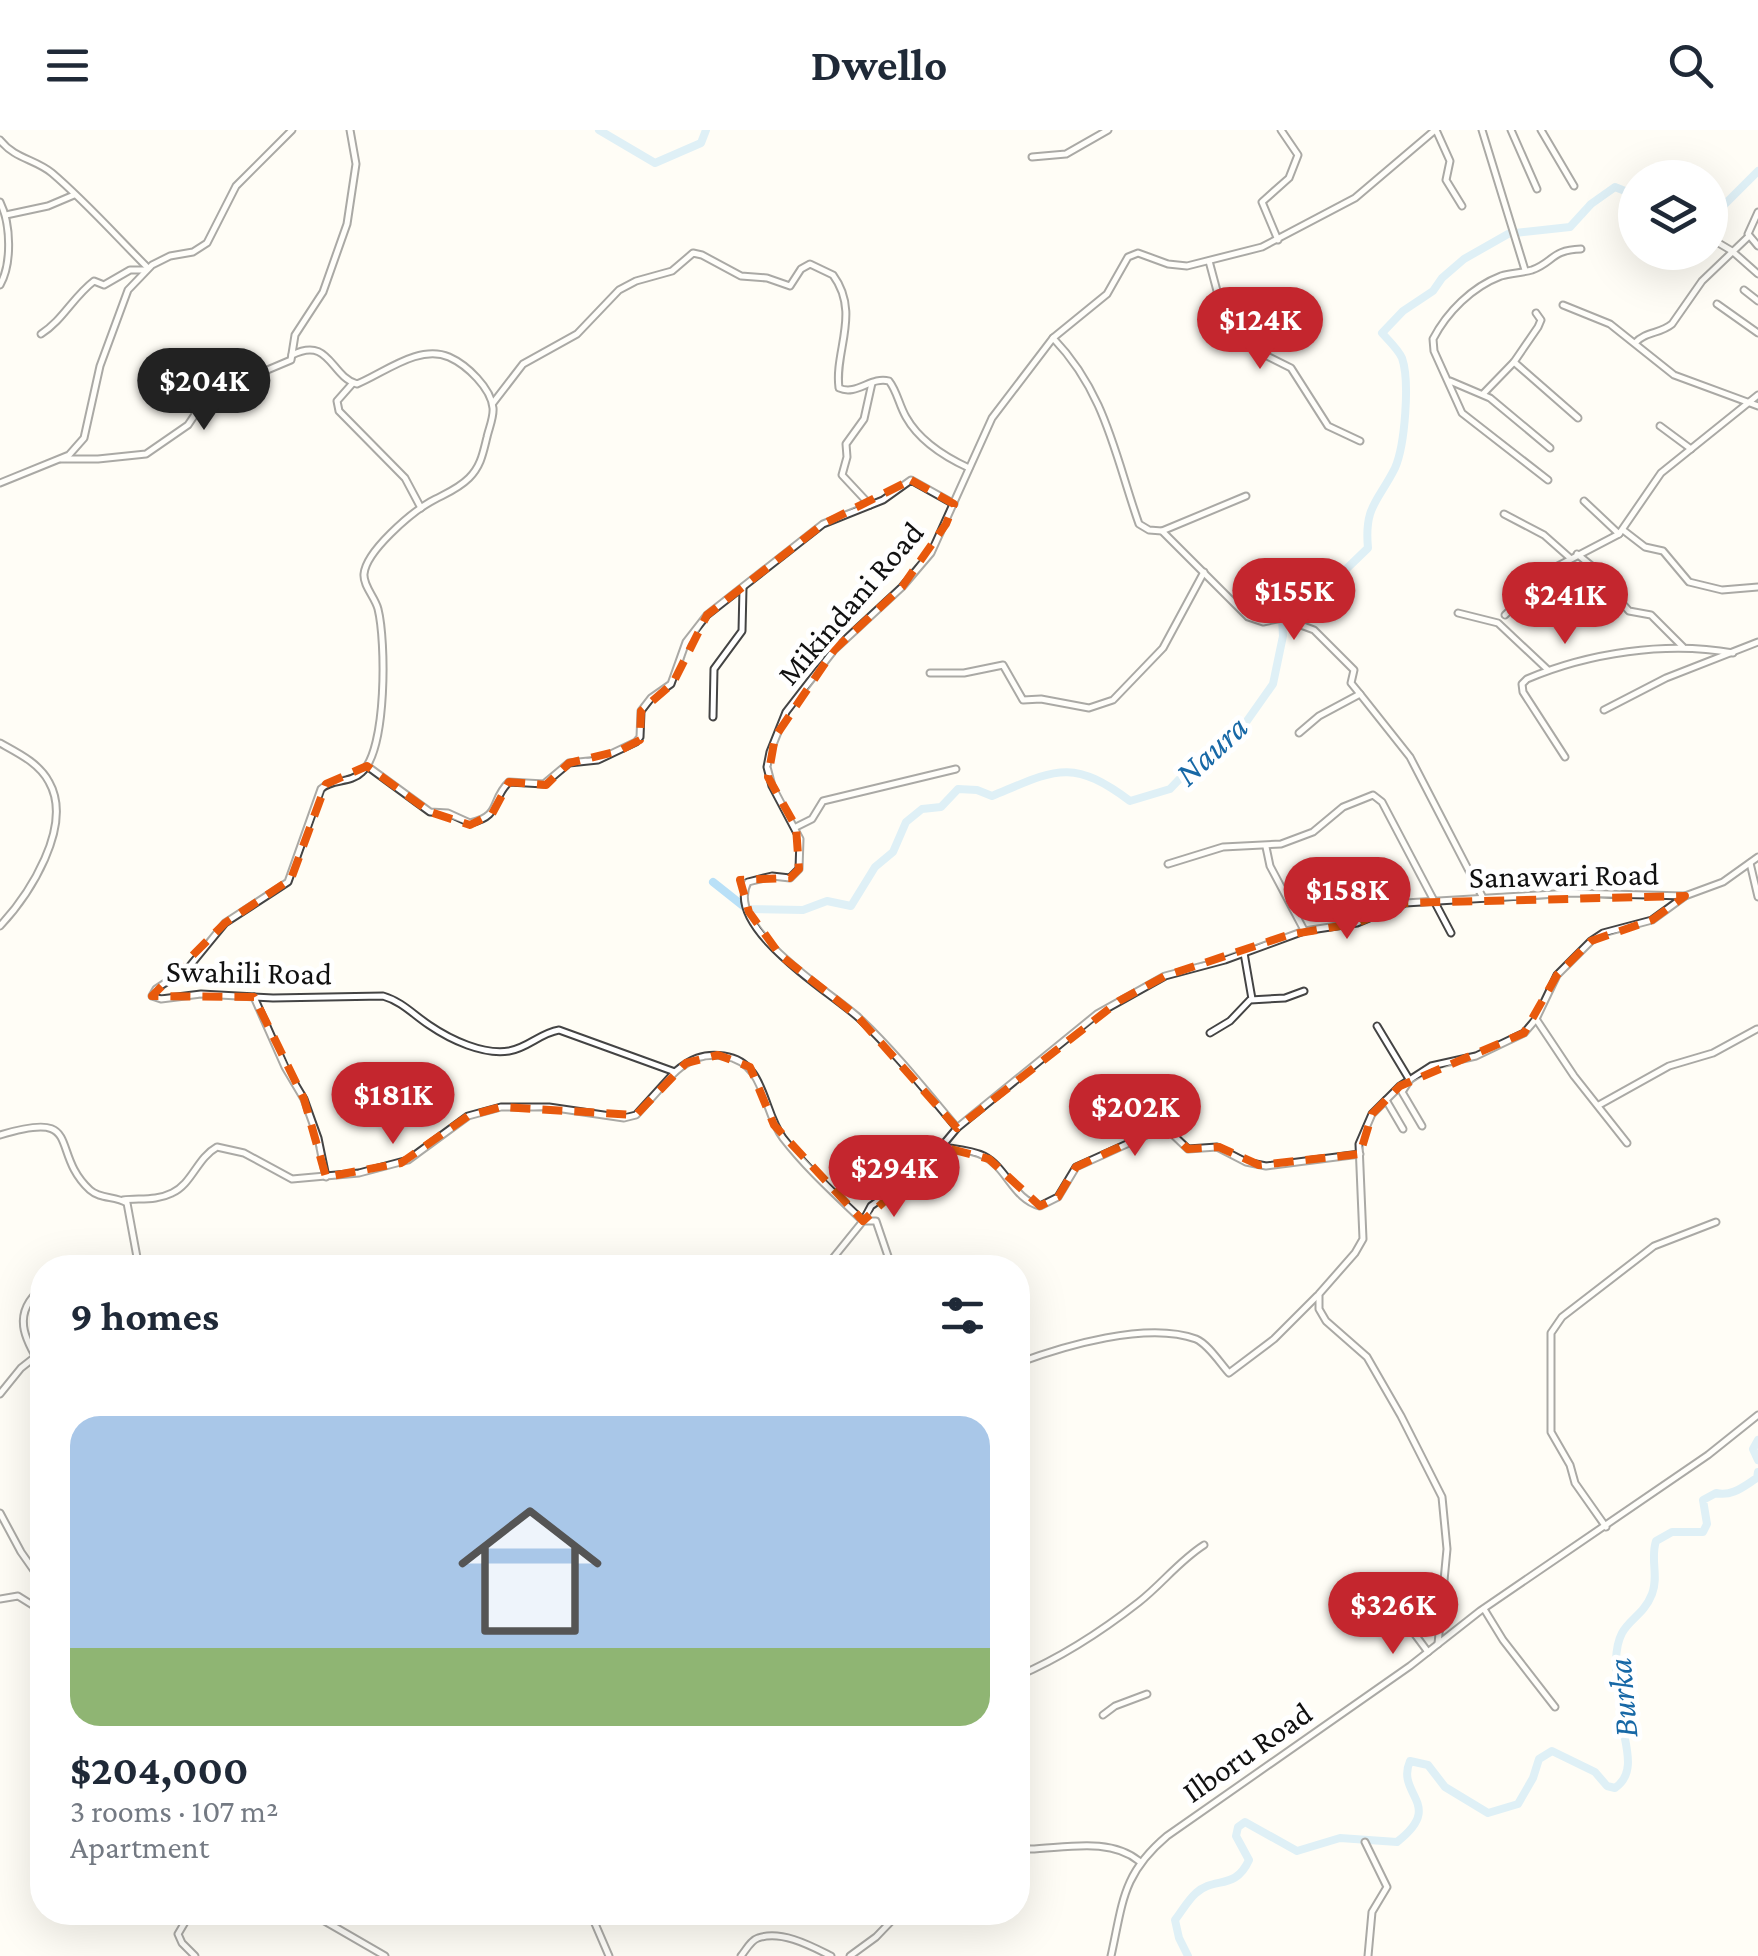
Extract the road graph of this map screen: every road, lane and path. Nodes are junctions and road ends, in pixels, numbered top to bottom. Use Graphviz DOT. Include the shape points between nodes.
graph roads {
  1 [pos="292,130"];
  2 [pos="350,130"];
  3 [pos="1108,130"];
  4 [pos="1281,130"];
  5 [pos="1436,130"];
  6 [pos="1482,130"];
  7 [pos="1511,130"];
  8 [pos="1541,130"];
  9 [pos="0,140"];
  10 [pos="1032,157"];
  11 [pos="1574,186"];
  12 [pos="1536,189"];
  13 [pos="74,195"];
  14 [pos="0,202"];
  15 [pos="1462,206"];
  16 [pos="1758,212"];
  17 [pos="6,215"];
  18 [pos="1748,237"];
  19 [pos="1278,240"];
  20 [pos="1758,246"];
  21 [pos="1582,249"];
  22 [pos="1728,249"];
  23 [pos="1732,251"];
  24 [pos="1209,262"];
  25 [pos="147,269"];
  26 [pos="1525,270"];
  27 [pos="1758,274"];
  28 [pos="0,285"];
  29 [pos="1744,290"];
  30 [pos="1758,301"];
  31 [pos="1717,304"];
  32 [pos="1563,306"];
  33 [pos="1536,313"];
  34 [pos="1758,333"];
  35 [pos="42,334"];
  36 [pos="1053,338"];
  37 [pos="1635,343"];
  38 [pos="292,355"];
  39 [pos="1514,362"];
  40 [pos="1448,380"];
  41 [pos="872,383"];
  42 [pos="353,384"];
  43 [pos="1484,394"];
  44 [pos="1758,395"];
  45 [pos="1750,401"];
  46 [pos="493,404"];
  47 [pos="1758,406"];
  48 [pos="1578,418"];
  49 [pos="1660,426"];
  50 [pos="1360,441"];
  51 [pos="1550,448"];
  52 [pos="1690,449"];
  53 [pos="61,459"];
  54 [pos="969,468"];
  55 [pos="1548,480"];
  56 [pos="0,484"];
  57 [pos="1246,496"];
  58 [pos="1584,501"];
  59 [pos="954,504"];
  60 [pos="870,505"];
  61 [pos="420,508"];
  62 [pos="1504,514"];
  63 [pos="1162,530"];
  64 [pos="1621,532"];
  65 [pos="1574,556"];
  66 [pos="1204,572"];
  67 [pos="1758,587"];
  68 [pos="743,588"];
  69 [pos="1458,613"];
  70 [pos="1504,615"];
  71 [pos="1758,642"];
  72 [pos="1685,650"];
  73 [pos="1732,653"];
  74 [pos="1548,670"];
  75 [pos="930,673"];
  76 [pos="1360,694"];
  77 [pos="1604,710"];
  78 [pos="713,717"];
  79 [pos="1299,733"];
  80 [pos="0,743"];
  81 [pos="1565,756"];
  82 [pos="367,766"];
  83 [pos="956,769"];
  84 [pos="796,828"];
  85 [pos="1266,847"];
  86 [pos="1758,857"];
  87 [pos="1750,863"];
  88 [pos="1168,864"];
  89 [pos="1482,896"];
  90 [pos="1685,896"];
  91 [pos="1758,897"];
  92 [pos="1436,900"];
  93 [pos="0,926"];
  94 [pos="1304,930"];
  95 [pos="1451,932"];
  96 [pos="1244,953"];
  97 [pos="1304,992"];
  98 [pos="254,997"];
  99 [pos="1252,999"];
  100 [pos="1536,1019"];
  101 [pos="1377,1026"];
  102 [pos="1757,1029"];
  103 [pos="1210,1034"];
  104 [pos="675,1072"];
  105 [pos="1409,1080"];
  106 [pos="1386,1100"];
  107 [pos="1599,1105"];
  108 [pos="1422,1126"];
  109 [pos="957,1128"];
  110 [pos="1403,1128"];
  111 [pos="0,1135"];
  112 [pos="1627,1143"];
  113 [pos="942,1147"];
  114 [pos="1360,1154"];
  115 [pos="326,1177"];
  116 [pos="124,1200"];
  117 [pos="864,1221"];
  118 [pos="1716,1222"];
  119 [pos="137,1255"];
  120 [pos="836,1255"];
  121 [pos="888,1255"];
  122 [pos="1319,1294"];
  123 [pos="30,1302"];
  124 [pos="30,1343"];
  125 [pos="1030,1358"];
  126 [pos="30,1361"];
  127 [pos="0,1394"];
  128 [pos="1758,1415"];
  129 [pos="0,1513"];
  130 [pos="1606,1527"];
  131 [pos="1204,1545"];
  132 [pos="30,1565"];
  133 [pos="0,1599"];
  134 [pos="1391,1602"];
  135 [pos="30,1604"];
  136 [pos="1484,1608"];
  137 [pos="1438,1644"];
  138 [pos="1428,1652"];
  139 [pos="1030,1671"];
  140 [pos="1147,1694"];
  141 [pos="1555,1707"];
  142 [pos="1103,1714"];
  143 [pos="1365,1842"];
  144 [pos="1030,1849"];
  145 [pos="1139,1861"];
  146 [pos="184,1925"];
  147 [pos="332,1925"];
  148 [pos="596,1925"];
  149 [pos="888,1925"];
  150 [pos="196,1956"];
  151 [pos="385,1956"];
  152 [pos="609,1956"];
  153 [pos="741,1956"];
  154 [pos="831,1956"];
  155 [pos="850,1956"];
  156 [pos="1112,1956"];
  157 [pos="1368,1956"];
  1 -- 25 [label="street" via="236,186 204,246"];
  2 -- 38 [label="street" via="356,164 347,224"];
  3 -- 10 [label="street" via="1066,154"];
  4 -- 19 [label="street" via="1298,160 1262,202"];
  5 -- 15 [label="street" via="1450,161 1446,180"];
  5 -- 19 [label="street, Mikindani Road" via="1355,198"];
  6 -- 26 [label="street"];
  7 -- 12 [label="street"];
  8 -- 11 [label="street"];
  9 -- 13 [label="street"];
  13 -- 17 [label="street"];
  13 -- 25 [label="street"];
  14 -- 17 [label="street"];
  16 -- 18 [label="street"];
  17 -- 28 [label="street" via="7,266"];
  18 -- 20 [label="street"];
  18 -- 23 [label="street"];
  19 -- 24 [label="street, Mikindani Road"];
  21 -- 26 [label="street"];
  22 -- 23 [label="street"];
  23 -- 27 [label="street"];
  23 -- 37 [label="street" via="1668,328"];
  24 -- 36 [label="street, Mikindani Road" via="1179,266 1133,254 1107,294"];
  24 -- 50 [label="street" via="1224,317 1242,340 1291,368 1328,426"];
  25 -- 35 [label="street" via="104,285 94,281"];
  25 -- 53 [label="street" via="128,290 112,332 84,438"];
  26 -- 40 [label="street" via="1479,288 1436,332 1434,351"];
  29 -- 30 [label="street"];
  31 -- 34 [label="street"];
  32 -- 37 [label="street" via="1596,316"];
  33 -- 39 [label="street" via="1538,327"];
  36 -- 54 [label="street, Mikindani Road" via="992,418"];
  36 -- 63 [label="street" via="1101,406 1139,524"];
  37 -- 45 [label="street" via="1674,375"];
  38 -- 42 [label="street" via="318,352"];
  38 -- 53 [label="street" via="287,363 208,394 188,425 146,454"];
  39 -- 43 [label="street"];
  39 -- 48 [label="street"];
  40 -- 43 [label="street"];
  40 -- 55 [label="street" via="1467,420"];
  41 -- 46 [label="street" via="846,391 838,385 846,307 834,275 805,266 790,286 741,276 697,253 666,274 619,290 577,334 523,364"];
  41 -- 54 [label="street" via="891,382 918,434"];
  41 -- 60 [label="street" via="864,419 846,444 842,474"];
  42 -- 46 [label="street" via="398,363 439,354 473,374"];
  42 -- 61 [label="street" via="337,401 339,411 405,478"];
  43 -- 51 [label="street"];
  44 -- 45 [label="street"];
  45 -- 47 [label="street"];
  45 -- 52 [label="street"];
  46 -- 61 [label="street" via="476,470 454,491"];
  49 -- 52 [label="street"];
  52 -- 64 [label="street" via="1652,484"];
  53 -- 56 [label="street"];
  54 -- 59 [label="street, Mikindani Road"];
  57 -- 63 [label="street"];
  58 -- 64 [label="street"];
  59 -- 60 [label="street" via="911,480"];
  59 -- 84 [label="street, Mikindani Road" via="918,570 834,650 786,712 767,767"];
  60 -- 68 [label="street" via="829,520"];
  61 -- 82 [label="street" via="365,567 379,614 384,678"];
  62 -- 65 [label="street"];
  63 -- 66 [label="street"];
  64 -- 65 [label="street"];
  64 -- 67 [label="street" via="1664,551 1689,582 1722,590"];
  65 -- 70 [label="street"];
  65 -- 72 [label="street" via="1609,580 1629,611 1650,616"];
  66 -- 75 [label="street" via="1157,656 1110,702 1089,708 1023,700 1003,665"];
  66 -- 76 [label="street" via="1248,617 1282,618 1314,630 1354,670 1350,682"];
  68 -- 78 [label="street" via="744,626 714,670"];
  68 -- 82 [label="street" via="692,632 672,684 641,711 636,742 593,761 569,763 544,784 508,782 484,819 470,823 430,812"];
  69 -- 74 [label="street" via="1498,623"];
  71 -- 73 [label="street"];
  72 -- 73 [label="street"];
  72 -- 74 [label="street"];
  73 -- 77 [label="street"];
  74 -- 81 [label="street" via="1521,687"];
  76 -- 79 [label="street"];
  76 -- 89 [label="street" via="1410,757"];
  80 -- 93 [label="street" via="40,770 54,800 44,863"];
  82 -- 98 [label="street, Swahili Road" via="356,777 320,788 288,882 225,923 189,967 152,996"];
  83 -- 84 [label="street" via="827,799"];
  84 -- 109 [label="street" via="799,869 790,878 748,882 743,894 749,912 780,955 857,1016"];
  85 -- 88 [label="street" via="1223,847"];
  85 -- 92 [label="street" via="1314,832 1342,807 1373,795"];
  85 -- 94 [label="street"];
  86 -- 87 [label="street, Sanawari Road"];
  87 -- 90 [label="street, Sanawari Road"];
  87 -- 91 [label="street"];
  89 -- 90 [label="street, Sanawari Road"];
  89 -- 92 [label="street, Sanawari Road"];
  90 -- 100 [label="street" via="1652,920 1592,940 1557,975"];
  92 -- 94 [label="street, Sanawari Road"];
  92 -- 95 [label="street"];
  94 -- 96 [label="street, Sanawari Road"];
  96 -- 99 [label="street"];
  96 -- 109 [label="street, Sanawari Road" via="1165,976 1119,1000"];
  97 -- 99 [label="street"];
  98 -- 104 [label="street, Swahili Road" via="383,996 479,1050 522,1048 559,1030"];
  98 -- 115 [label="street" via="304,1099"];
  99 -- 103 [label="street"];
  100 -- 105 [label="street" via="1502,1046 1430,1066"];
  100 -- 107 [label="street"];
  101 -- 105 [label="street"];
  102 -- 107 [label="street"];
  104 -- 115 [label="street" via="636,1115 501,1107 468,1116 401,1163"];
  104 -- 117 [label="street" via="692,1059 718,1055 750,1067 774,1125"];
  105 -- 106 [label="street"];
  105 -- 108 [label="street" via="1402,1092"];
  106 -- 110 [label="street"];
  106 -- 114 [label="street" via="1372,1114"];
  107 -- 112 [label="street"];
  109 -- 113 [label="street, Sanawari Road"];
  111 -- 116 [label="street" via="51,1127 91,1190"];
  113 -- 114 [label="street" via="983,1156 1040,1206 1055,1201 1079,1166 1160,1128 1188,1148 1220,1148 1259,1166"];
  113 -- 117 [label="street, Sanawari Road" via="871,1206"];
  114 -- 122 [label="street" via="1363,1238"];
  115 -- 116 [label="street" via="290,1179 244,1153 217,1147 174,1192"];
  116 -- 119 [label="street"];
  117 -- 120 [label="street, Sanawari Road"];
  117 -- 121 [label="street" via="876,1221"];
  118 -- 130 [label="street" via="1654,1246 1562,1316 1551,1333 1550,1432"];
  122 -- 125 [label="street" via="1274,1340 1229,1372 1199,1340 1163,1334 1110,1338"];
  122 -- 137 [label="street" via="1318,1309 1367,1358 1442,1497 1447,1549"];
  123 -- 124 [label="street" via="21,1322"];
  126 -- 127 [label="street"];
  128 -- 130 [label="street, Ilboru Road"];
  129 -- 132 [label="street"];
  130 -- 136 [label="street, Ilboru Road"];
  131 -- 139 [label="street" via="1134,1606"];
  133 -- 135 [label="street" via="14,1595"];
  134 -- 138 [label="street"];
  136 -- 137 [label="street, Ilboru Road"];
  136 -- 141 [label="street"];
  137 -- 138 [label="street, Ilboru Road"];
  138 -- 145 [label="street, Ilboru Road"];
  140 -- 142 [label="street"];
  143 -- 157 [label="street" via="1387,1887 1372,1912"];
  144 -- 145 [label="street" via="1111,1846"];
  145 -- 156 [label="street, Ilboru Road"];
  146 -- 150 [label="street" via="178,1934"];
  147 -- 151 [label="street"];
  148 -- 152 [label="street"];
  149 -- 155 [label="street"];
  153 -- 154 [label="street" via="760,1938 797,1940"];
}
